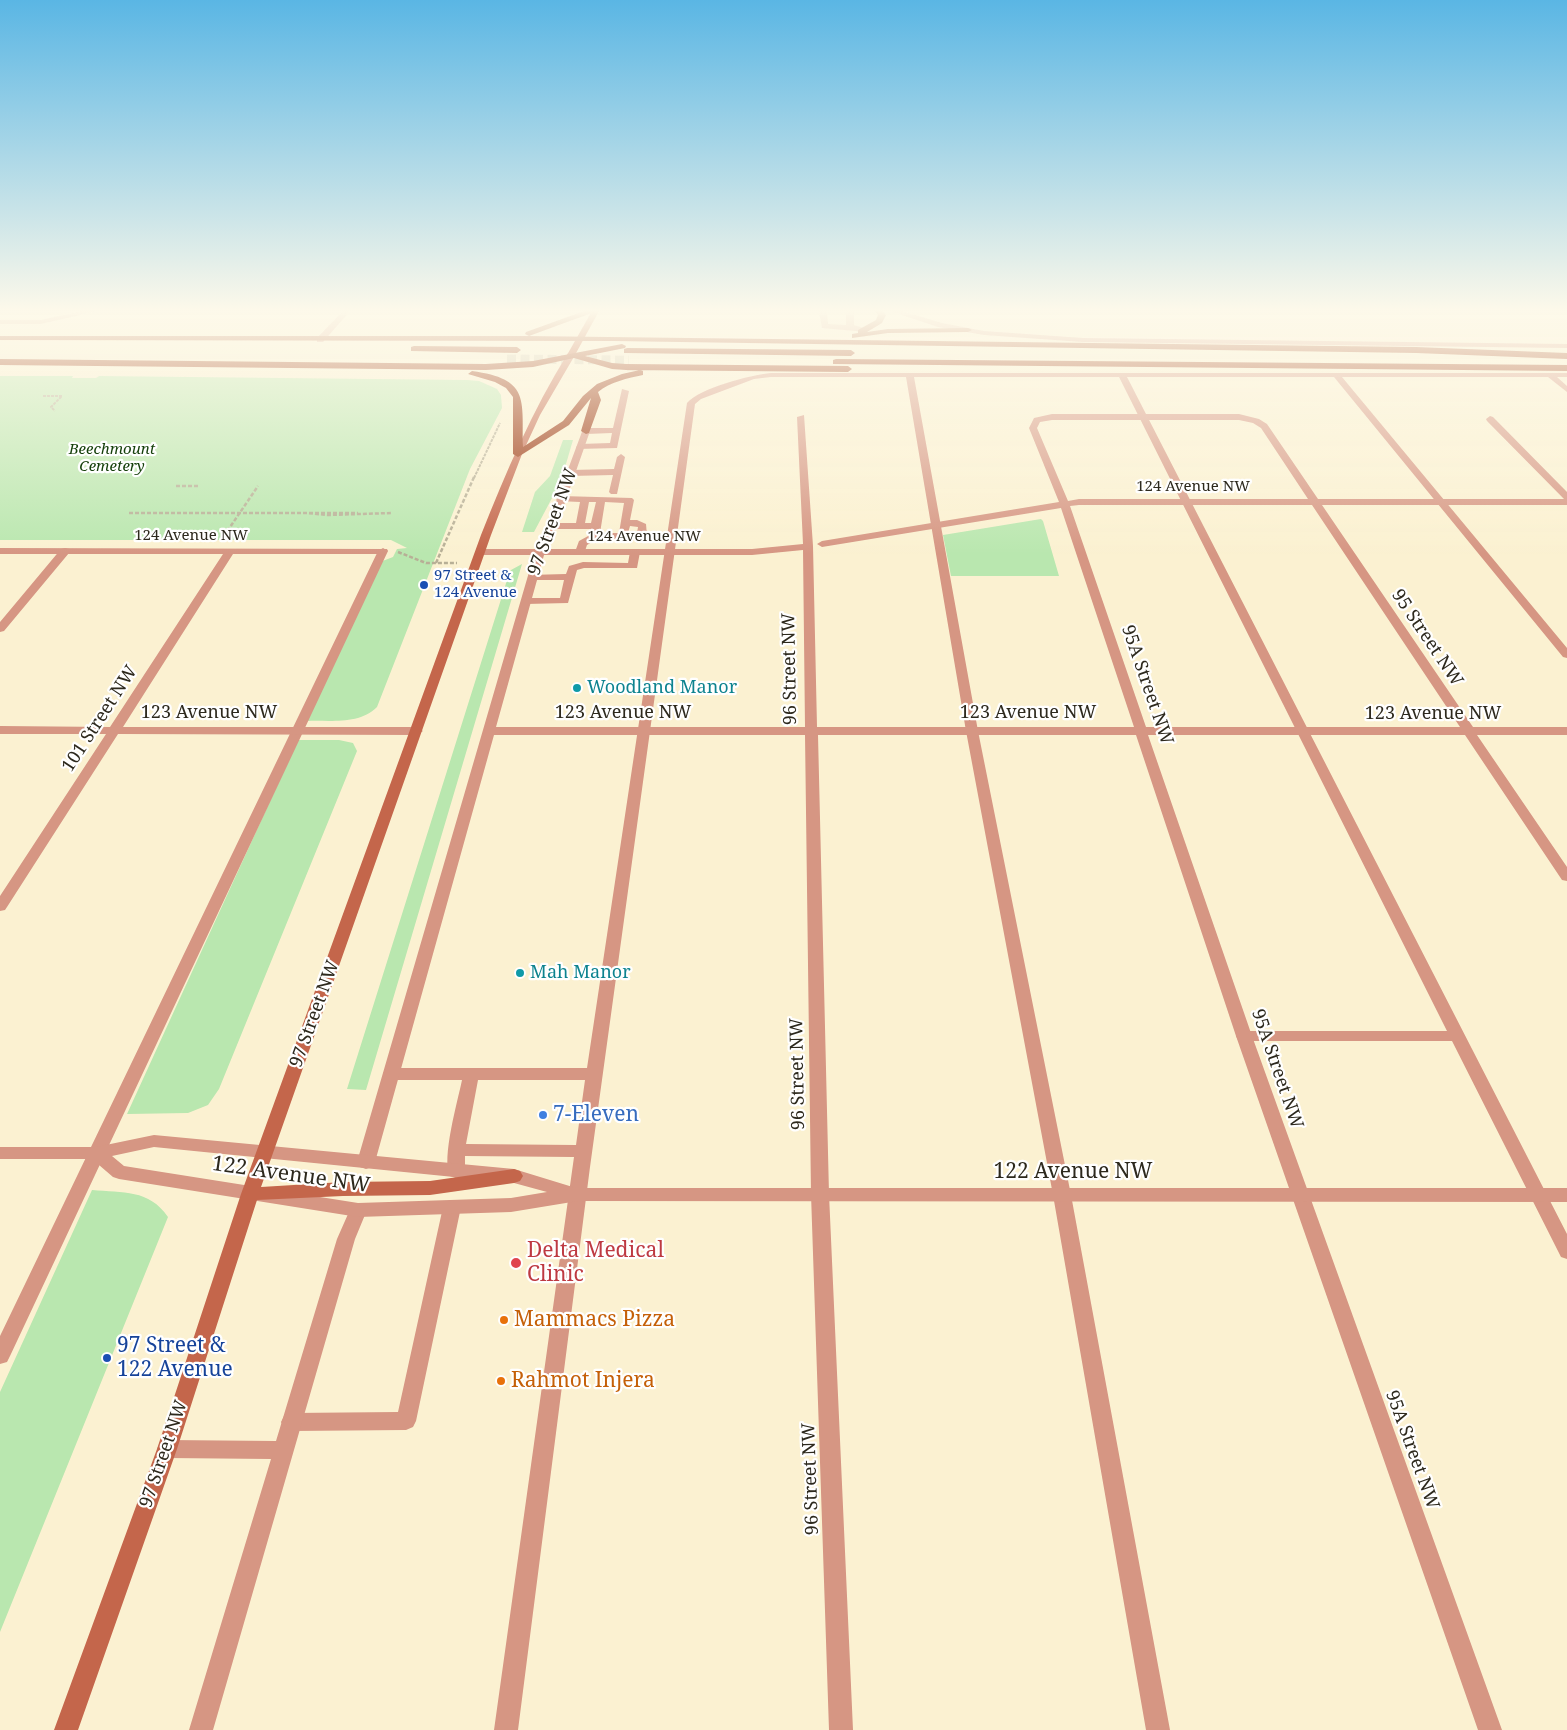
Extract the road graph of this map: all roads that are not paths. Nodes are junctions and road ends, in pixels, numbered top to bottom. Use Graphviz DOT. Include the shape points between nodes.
graph roads {
  1 [pos="593,391"];
  2 [pos="514,392"];
  3 [pos="550,392"];
  4 [pos="625,392"];
  5 [pos="714,392"];
  6 [pos="913,392"];
  7 [pos="1130,392"];
  8 [pos="1350,392"];
  9 [pos="801,417"];
  10 [pos="1143,417"];
  11 [pos="1490,419"];
  12 [pos="617,430"];
  13 [pos="586,431"];
  14 [pos="580,447"];
  15 [pos="518,454"];
  16 [pos="621,457"];
  17 [pos="618,472"];
  18 [pos="571,473"];
  19 [pos="614,492"];
  20 [pos="1567,497"];
  21 [pos="561,499"];
  22 [pos="586,500"];
  23 [pos="602,500"];
  24 [pos="1185,501"];
  25 [pos="1315,501"];
  26 [pos="1441,501"];
  27 [pos="1567,502"];
  28 [pos="1064,504"];
  29 [pos="625,523"];
  30 [pos="552,526"];
  31 [pos="580,526"];
  32 [pos="936,526"];
  33 [pos="595,531"];
  34 [pos="623,536"];
  35 [pos="642,536"];
  36 [pos="813,547"];
  37 [pos="0,551"];
  38 [pos="65,551"];
  39 [pos="230,551"];
  40 [pos="383,551"];
  41 [pos="480,552"];
  42 [pos="540,552"];
  43 [pos="580,552"];
  44 [pos="640,552"];
  45 [pos="670,552"];
  46 [pos="533,577"];
  47 [pos="570,577"];
  48 [pos="526,602"];
  49 [pos="0,629"];
  50 [pos="1567,655"];
  51 [pos="0,730"];
  52 [pos="113,730"];
  53 [pos="811,730"];
  54 [pos="1141,730"];
  55 [pos="298,731"];
  56 [pos="417,731"];
  57 [pos="490,731"];
  58 [pos="644,731"];
  59 [pos="972,731"];
  60 [pos="1302,731"];
  61 [pos="1469,731"];
  62 [pos="1567,732"];
  63 [pos="1567,877"];
  64 [pos="0,907"];
  65 [pos="1244,1036"];
  66 [pos="1456,1036"];
  67 [pos="392,1074"];
  68 [pos="471,1074"];
  69 [pos="595,1074"];
  70 [pos="456,1150"];
  71 [pos="584,1151"];
  72 [pos="266,1152"];
  73 [pos="0,1153"];
  74 [pos="96,1153"];
  75 [pos="366,1162"];
  76 [pos="456,1170"];
  77 [pos="514,1176"];
  78 [pos="250,1194"];
  79 [pos="578,1194"];
  80 [pos="820,1194"];
  81 [pos="1062,1194"];
  82 [pos="1538,1194"];
  83 [pos="1567,1194"];
  84 [pos="1300,1196"];
  85 [pos="452,1207"];
  86 [pos="358,1210"];
  87 [pos="1567,1252"];
  88 [pos="0,1356"];
  89 [pos="291,1422"];
  90 [pos="167,1449"];
  91 [pos="284,1450"];
  92 [pos="66,1730"];
  93 [pos="201,1730"];
  94 [pos="506,1730"];
  95 [pos="841,1730"];
  96 [pos="1158,1730"];
  97 [pos="1490,1730"];
  1 -- 13 [label="highway" via="596,400"];
  1 -- 15 [label="highway" via="566,423"];
  2 -- 15 [label="highway" via="518,397"];
  3 -- 15 [label="main road, 97 Street NW"];
  4 -- 12 [label="street"];
  5 -- 45 [label="street" via="691,403"];
  6 -- 32 [label="street"];
  7 -- 10 [label="street"];
  8 -- 26 [label="street"];
  9 -- 36 [label="street, 96 Street NW"];
  10 -- 24 [label="street"];
  10 -- 25 [label="street, 95 Street NW" via="1239,417 1256,421 1264,426"];
  10 -- 28 [label="street, 95A Street NW" via="1052,417 1037,420 1033,428"];
  11 -- 20 [label="street"];
  12 -- 13 [label="street"];
  12 -- 14 [label="street" via="614,446"];
  13 -- 14 [label="street, 97 Street NW"];
  14 -- 18 [label="street, 97 Street NW"];
  15 -- 41 [label="main road, 97 Street NW"];
  16 -- 17 [label="street"];
  17 -- 18 [label="street"];
  17 -- 19 [label="street"];
  18 -- 21 [label="street, 97 Street NW"];
  21 -- 22 [label="street"];
  21 -- 30 [label="street, 97 Street NW"];
  22 -- 23 [label="street"];
  22 -- 31 [label="street"];
  23 -- 29 [label="street" via="629,500"];
  23 -- 33 [label="street"];
  24 -- 25 [label="street, 124 Avenue NW"];
  24 -- 28 [label="street, 124 Avenue NW"];
  24 -- 60 [label="street"];
  25 -- 26 [label="street, 124 Avenue NW"];
  25 -- 61 [label="street, 95 Street NW"];
  26 -- 27 [label="street, 124 Avenue NW"];
  26 -- 50 [label="street"];
  28 -- 32 [label="street, 124 Avenue NW"];
  28 -- 54 [label="street, 95A Street NW"];
  29 -- 34 [label="street"];
  29 -- 35 [label="street" via="643,526"];
  30 -- 31 [label="street"];
  30 -- 42 [label="street, 97 Street NW"];
  31 -- 33 [label="street"];
  32 -- 36 [label="street, 124 Avenue NW"];
  32 -- 59 [label="street"];
  33 -- 34 [label="street"];
  33 -- 43 [label="street" via="582,543"];
  34 -- 35 [label="street"];
  35 -- 44 [label="street" via="646,542"];
  36 -- 45 [label="street, 124 Avenue NW" via="752,552"];
  36 -- 53 [label="street, 96 Street NW"];
  37 -- 38 [label="street, 124 Avenue NW"];
  38 -- 39 [label="street, 124 Avenue NW"];
  38 -- 49 [label="street"];
  39 -- 40 [label="street, 124 Avenue NW"];
  39 -- 52 [label="street, 101 Street NW"];
  40 -- 55 [label="street"];
  41 -- 42 [label="street, 124 Avenue NW"];
  41 -- 56 [label="main road, 97 Street NW"];
  42 -- 43 [label="street, 124 Avenue NW"];
  42 -- 46 [label="street, 97 Street NW"];
  43 -- 44 [label="street, 124 Avenue NW"];
  44 -- 45 [label="street, 124 Avenue NW"];
  44 -- 47 [label="street" via="633,566 583,565 572,568"];
  45 -- 58 [label="street"];
  46 -- 47 [label="street"];
  46 -- 48 [label="street, 97 Street NW"];
  47 -- 48 [label="street" via="564,602"];
  48 -- 57 [label="street, 97 Street NW"];
  51 -- 52 [label="street, 123 Avenue NW"];
  52 -- 55 [label="street, 123 Avenue NW"];
  52 -- 64 [label="street, 101 Street NW"];
  53 -- 58 [label="street, 123 Avenue NW"];
  53 -- 59 [label="street, 123 Avenue NW"];
  53 -- 80 [label="street, 96 Street NW"];
  54 -- 59 [label="street, 123 Avenue NW"];
  54 -- 60 [label="street, 123 Avenue NW"];
  54 -- 65 [label="street, 95A Street NW"];
  55 -- 56 [label="street, 123 Avenue NW"];
  55 -- 74 [label="street"];
  56 -- 72 [label="main road, 97 Street NW"];
  57 -- 58 [label="street, 123 Avenue NW"];
  57 -- 67 [label="street, 97 Street NW"];
  58 -- 69 [label="street"];
  59 -- 81 [label="street"];
  60 -- 61 [label="street, 123 Avenue NW"];
  60 -- 66 [label="street"];
  61 -- 62 [label="street, 123 Avenue NW"];
  61 -- 63 [label="street, 95 Street NW"];
  65 -- 66 [label="street"];
  65 -- 84 [label="street, 95A Street NW"];
  66 -- 82 [label="street"];
  67 -- 68 [label="street"];
  67 -- 75 [label="street, 97 Street NW"];
  68 -- 69 [label="street"];
  68 -- 70 [label="street"];
  69 -- 71 [label="street"];
  70 -- 71 [label="street"];
  70 -- 76 [label="street"];
  71 -- 79 [label="street"];
  72 -- 74 [label="street, 122 Avenue NW" via="154,1141"];
  72 -- 75 [label="street, 122 Avenue NW"];
  72 -- 78 [label="main road, 97 Street NW"];
  73 -- 74 [label="street, 122 Avenue NW"];
  74 -- 78 [label="street, 122 Avenue NW" via="119,1172"];
  74 -- 88 [label="street"];
  75 -- 76 [label="street, 122 Avenue NW"];
  76 -- 77 [label="street, 122 Avenue NW"];
  77 -- 78 [label="main road" via="430,1188"];
  77 -- 79 [label="street, 122 Avenue NW"];
  78 -- 86 [label="street, 122 Avenue NW"];
  78 -- 90 [label="main road, 97 Street NW"];
  79 -- 80 [label="street, 122 Avenue NW"];
  79 -- 85 [label="street, 122 Avenue NW" via="511,1205"];
  79 -- 94 [label="street"];
  80 -- 81 [label="street, 122 Avenue NW"];
  80 -- 95 [label="street, 96 Street NW"];
  81 -- 84 [label="street, 122 Avenue NW"];
  81 -- 96 [label="street"];
  82 -- 83 [label="street, 122 Avenue NW"];
  82 -- 84 [label="street, 122 Avenue NW"];
  82 -- 87 [label="street"];
  84 -- 97 [label="street, 95A Street NW"];
  85 -- 86 [label="street, 122 Avenue NW"];
  85 -- 89 [label="street" via="406,1422"];
  86 -- 89 [label="street" via="346,1239"];
  89 -- 91 [label="street"];
  90 -- 91 [label="street"];
  90 -- 92 [label="main road, 97 Street NW"];
  91 -- 93 [label="street"];
}
